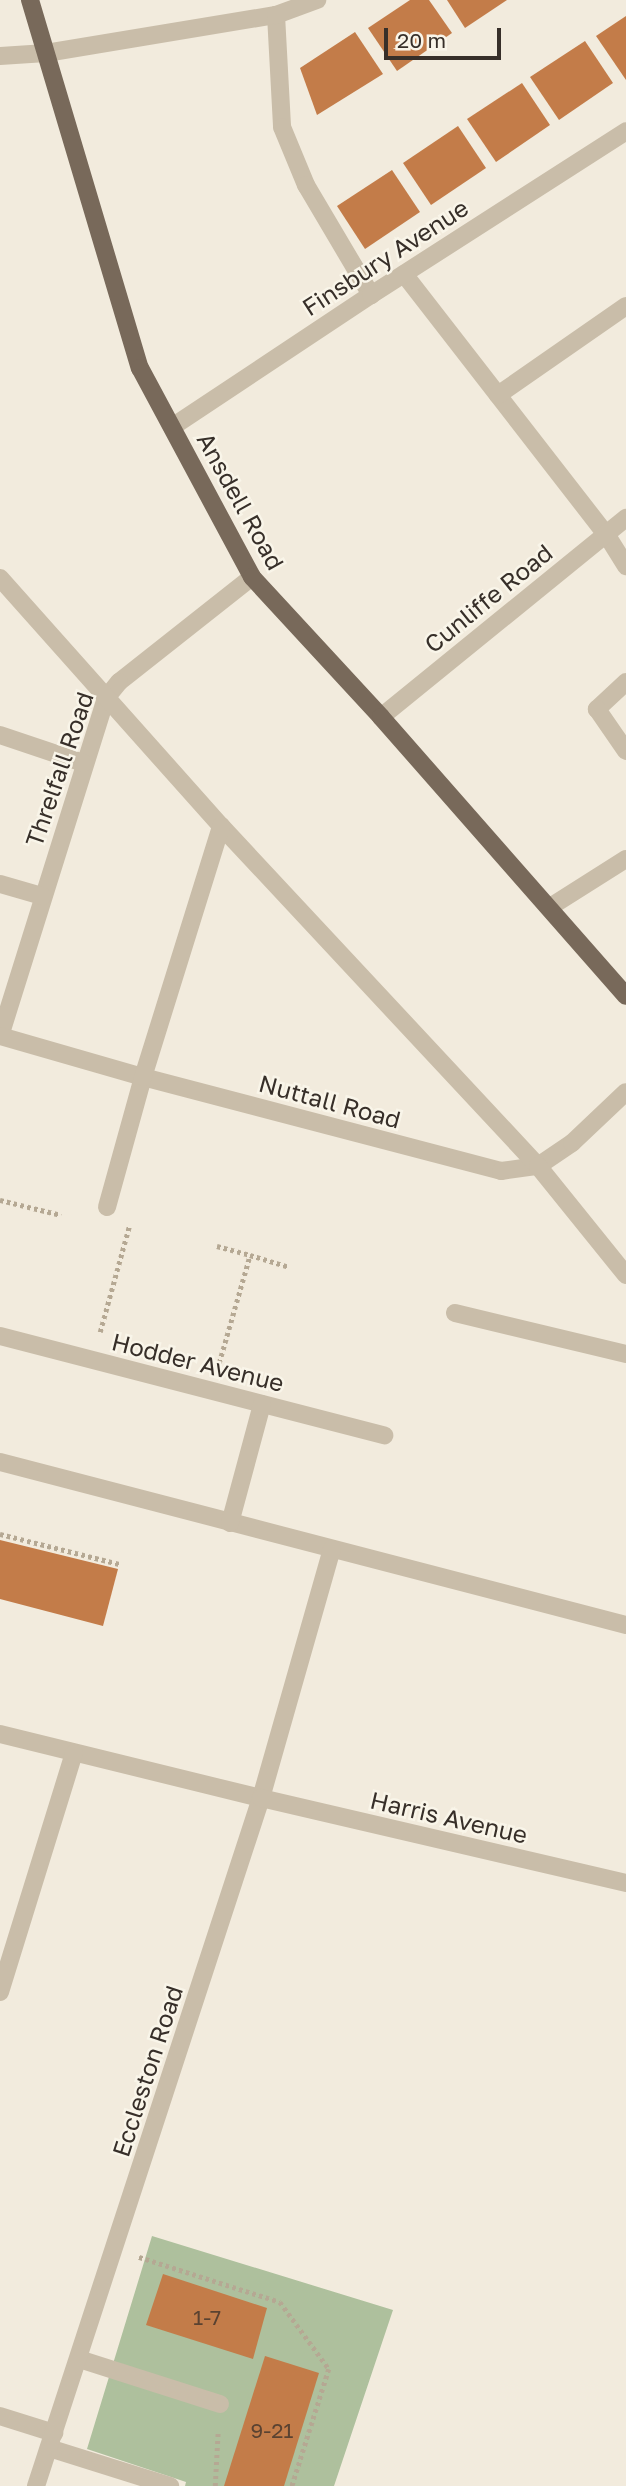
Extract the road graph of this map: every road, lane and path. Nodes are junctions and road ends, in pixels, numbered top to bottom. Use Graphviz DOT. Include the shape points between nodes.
graph roads {
  1 [pos="30,0"];
  2 [pos="314,1"];
  3 [pos="275,15"];
  4 [pos="46,53"];
  5 [pos="0,56"];
  6 [pos="626,131"];
  7 [pos="404,274"];
  8 [pos="370,295"];
  9 [pos="626,306"];
  10 [pos="498,395"];
  11 [pos="172,428"];
  12 [pos="626,518"];
  13 [pos="606,534"];
  14 [pos="626,566"];
  15 [pos="0,578"];
  16 [pos="252,578"];
  17 [pos="626,682"];
  18 [pos="106,698"];
  19 [pos="381,717"];
  20 [pos="0,735"];
  21 [pos="626,751"];
  22 [pos="83,764"];
  23 [pos="221,826"];
  24 [pos="626,859"];
  25 [pos="0,884"];
  26 [pos="42,896"];
  27 [pos="550,907"];
  28 [pos="626,996"];
  29 [pos="0,1036"];
  30 [pos="143,1077"];
  31 [pos="626,1092"];
  32 [pos="538,1166"];
  33 [pos="0,1200"];
  34 [pos="107,1207"];
  35 [pos="61,1215"];
  36 [pos="129,1227"];
  37 [pos="217,1246"];
  38 [pos="250,1255"];
  39 [pos="287,1266"];
  40 [pos="626,1275"];
  41 [pos="455,1313"];
  42 [pos="0,1336"];
  43 [pos="626,1354"];
  44 [pos="92,1360"];
  45 [pos="211,1391"];
  46 [pos="262,1404"];
  47 [pos="384,1435"];
  48 [pos="0,1462"];
  49 [pos="230,1523"];
  50 [pos="0,1534"];
  51 [pos="332,1549"];
  52 [pos="119,1564"];
  53 [pos="626,1625"];
  54 [pos="0,1734"];
  55 [pos="74,1753"];
  56 [pos="261,1798"];
  57 [pos="626,1883"];
  58 [pos="0,1992"];
  59 [pos="115,2249"];
  60 [pos="79,2359"];
  61 [pos="220,2404"];
  62 [pos="0,2416"];
  63 [pos="52,2440"];
  64 [pos="36,2486"];
  65 [pos="170,2486"];
  66 [pos="215,2486"];
  67 [pos="292,2486"];
  1 -- 4 [label="main road, Ansdell Road"];
  2 -- 3 [label="street"];
  3 -- 4 [label="street"];
  3 -- 8 [label="street" via="282,127 306,185"];
  4 -- 5 [label="street"];
  4 -- 11 [label="main road, Ansdell Road" via="140,368"];
  6 -- 7 [label="street, Finsbury Avenue"];
  7 -- 8 [label="street, Finsbury Avenue"];
  7 -- 10 [label="street"];
  8 -- 11 [label="street, Finsbury Avenue"];
  9 -- 10 [label="street"];
  10 -- 13 [label="street"];
  11 -- 16 [label="main road, Ansdell Road"];
  12 -- 13 [label="street, Cunliffe Road"];
  13 -- 14 [label="street"];
  13 -- 19 [label="street, Cunliffe Road"];
  15 -- 18 [label="street"];
  16 -- 18 [label="street, Threlfall Road" via="119,682"];
  16 -- 19 [label="main road, Ansdell Road"];
  17 -- 21 [label="street" via="597,709"];
  18 -- 22 [label="street, Threlfall Road"];
  18 -- 23 [label="street"];
  19 -- 27 [label="main road, Ansdell Road"];
  20 -- 22 [label="street"];
  22 -- 26 [label="street, Threlfall Road"];
  23 -- 30 [label="street"];
  23 -- 32 [label="street"];
  24 -- 27 [label="street"];
  25 -- 26 [label="street"];
  26 -- 29 [label="street, Threlfall Road"];
  27 -- 28 [label="main road, Ansdell Road"];
  29 -- 30 [label="street, Nuttall Road"];
  30 -- 32 [label="street, Nuttall Road" via="501,1171"];
  30 -- 34 [label="street"];
  31 -- 32 [label="street, Nuttall Road" via="572,1143"];
  32 -- 40 [label="street"];
  33 -- 35 [label="path"];
  36 -- 44 [label="path"];
  37 -- 38 [label="path"];
  38 -- 39 [label="path"];
  38 -- 45 [label="path"];
  41 -- 43 [label="street"];
  42 -- 44 [label="street, Hodder Avenue"];
  44 -- 45 [label="street, Hodder Avenue"];
  45 -- 46 [label="street, Hodder Avenue"];
  46 -- 47 [label="street, Hodder Avenue"];
  46 -- 49 [label="street"];
  48 -- 49 [label="street"];
  49 -- 51 [label="street"];
  50 -- 52 [label="path"];
  51 -- 53 [label="street"];
  51 -- 56 [label="street, Eccleston Road"];
  54 -- 55 [label="street, Harris Avenue"];
  55 -- 56 [label="street, Harris Avenue"];
  55 -- 58 [label="street"];
  56 -- 57 [label="street, Harris Avenue"];
  56 -- 59 [label="street, Eccleston Road"];
  59 -- 60 [label="street, Eccleston Road"];
  59 -- 67 [label="path" via="280,2302 329,2369"];
  60 -- 61 [label="street"];
  60 -- 63 [label="street, Eccleston Road"];
  61 -- 66 [label="path"];
  62 -- 63 [label="street"];
  63 -- 64 [label="street, Eccleston Road"];
  63 -- 65 [label="street"];
}
